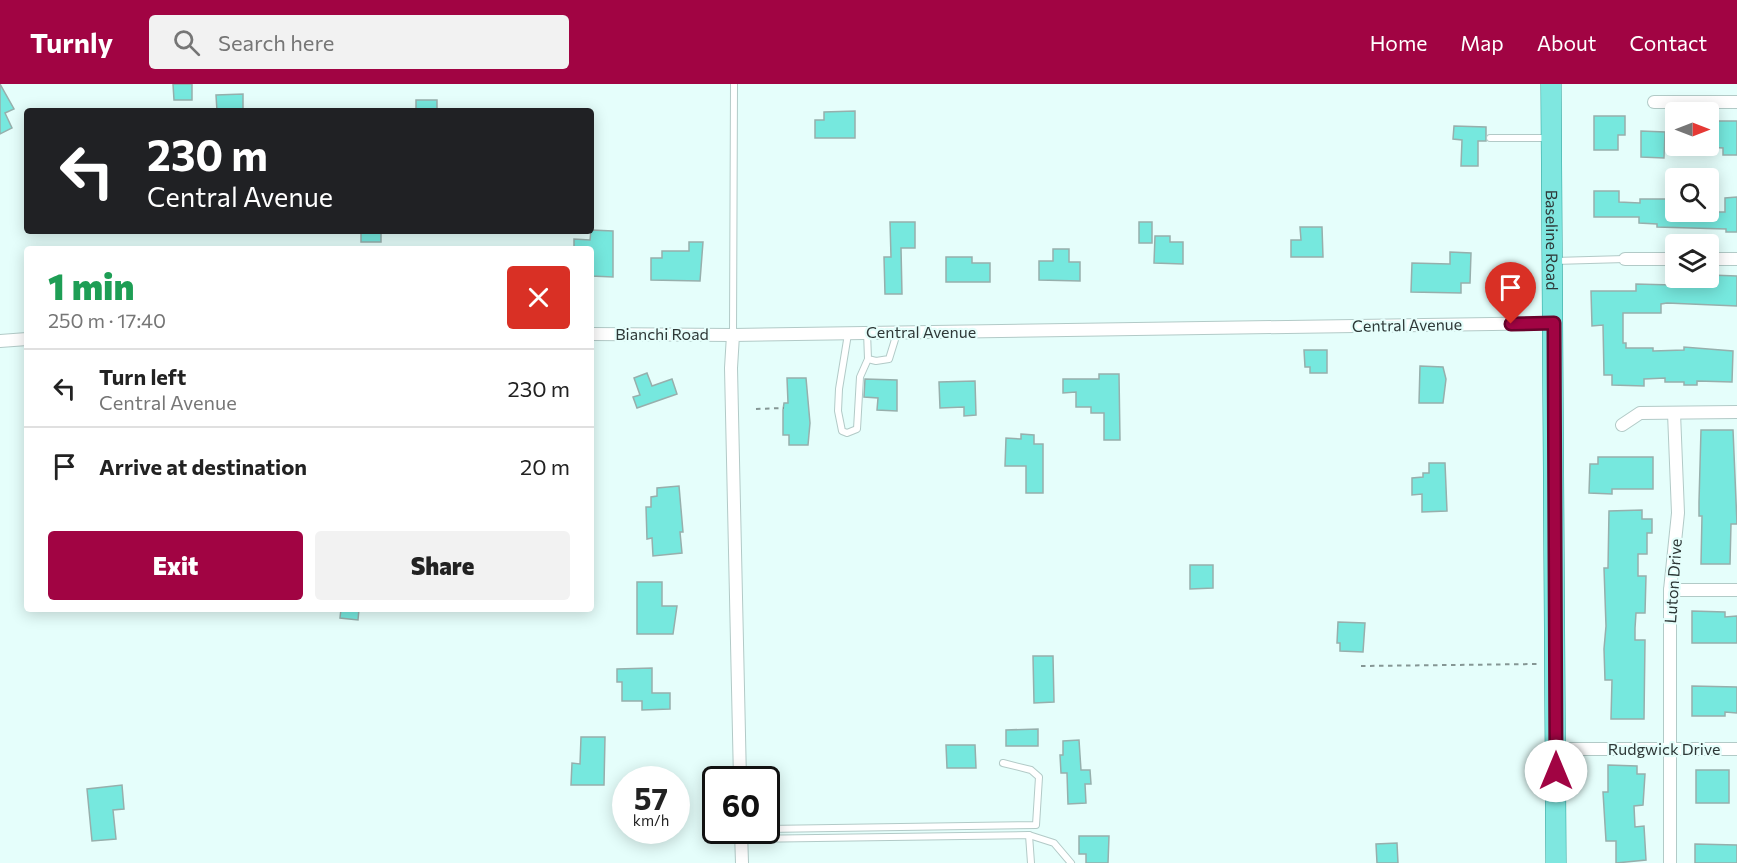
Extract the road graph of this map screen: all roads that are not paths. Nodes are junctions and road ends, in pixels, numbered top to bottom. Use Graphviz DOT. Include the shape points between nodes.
graph roads {
  1 [pos="734,84"];
  2 [pos="1551,84"];
  3 [pos="1654,102"];
  4 [pos="1737,102"];
  5 [pos="1490,138"];
  6 [pos="1552,138"];
  7 [pos="1625,259"];
  8 [pos="1665,259"];
  9 [pos="1719,259"];
  10 [pos="1737,259"];
  11 [pos="1553,261"];
  12 [pos="1554,323"];
  13 [pos="848,332"];
  14 [pos="867,332"];
  15 [pos="897,332"];
  16 [pos="594,334"];
  17 [pos="733,335"];
  18 [pos="24,339"];
  19 [pos="0,341"];
  20 [pos="867,359"];
  21 [pos="1737,412"];
  22 [pos="1674,413"];
  23 [pos="1622,425"];
  24 [pos="1670,590"];
  25 [pos="1737,590"];
  26 [pos="1556,748"];
  27 [pos="1669,749"];
  28 [pos="1737,749"];
  29 [pos="1002,763"];
  30 [pos="740,766"];
  31 [pos="780,829"];
  32 [pos="780,835"];
  33 [pos="1029,835"];
  34 [pos="741,844"];
  35 [pos="742,863"];
  36 [pos="1031,863"];
  37 [pos="1071,863"];
  38 [pos="1556,863"];
  39 [pos="1671,863"];
  1 -- 17 [label="lane"];
  2 -- 6 [label="main road, Baseline Road"];
  3 -- 4 [label="street"];
  5 -- 6 [label="lane"];
  6 -- 11 [label="main road, Baseline Road"];
  7 -- 8 [label="street"];
  7 -- 11 [label="lane"];
  9 -- 10 [label="street"];
  11 -- 12 [label="main road, Baseline Road"];
  12 -- 15 [label="street, Central Avenue"];
  12 -- 26 [label="main road, Baseline Road"];
  13 -- 14 [label="street, Central Avenue"];
  13 -- 17 [label="street, Central Avenue"];
  13 -- 20 [label="lane" via="838,411 842,431 848,433 857,429 860,377"];
  14 -- 15 [label="street, Central Avenue"];
  14 -- 20 [label="lane"];
  15 -- 20 [label="lane" via="889,359"];
  16 -- 17 [label="street, Bianchi Road"];
  17 -- 30 [label="street"];
  18 -- 19 [label="street"];
  21 -- 22 [label="street"];
  22 -- 23 [label="street" via="1640,414"];
  22 -- 24 [label="street, Luton Drive" via="1678,513"];
  24 -- 25 [label="street"];
  24 -- 27 [label="street, Luton Drive"];
  26 -- 27 [label="street, Rudgwick Drive"];
  26 -- 38 [label="main road, Baseline Road"];
  27 -- 28 [label="street, Rudgwick Drive"];
  27 -- 39 [label="street, Luton Drive"];
  29 -- 31 [label="lane" via="1030,770 1039,777 1036,825"];
  32 -- 33 [label="lane"];
  33 -- 36 [label="lane"];
  33 -- 37 [label="lane" via="1054,843"];
  34 -- 35 [label="street"];
}
